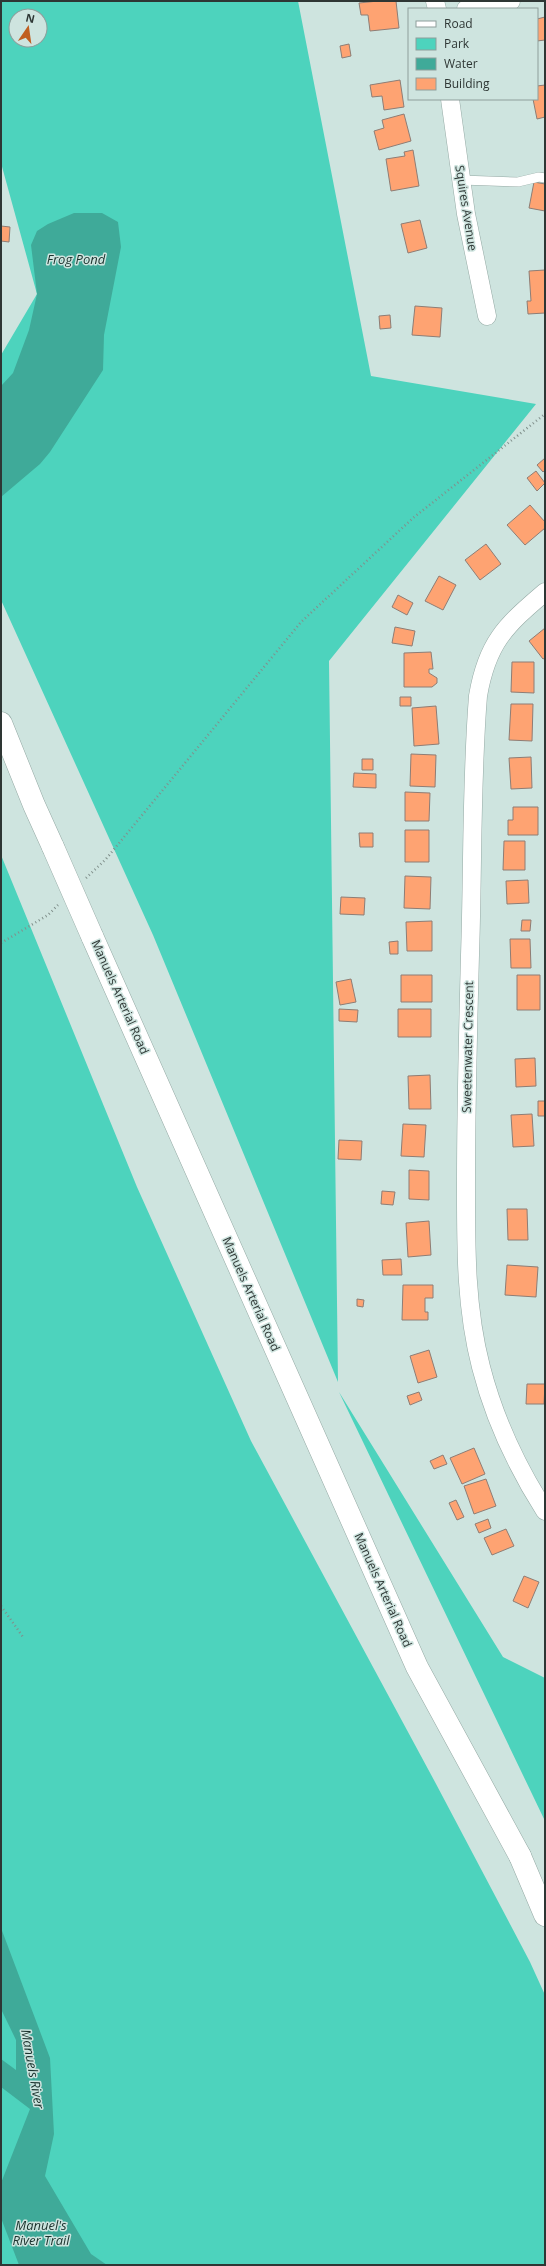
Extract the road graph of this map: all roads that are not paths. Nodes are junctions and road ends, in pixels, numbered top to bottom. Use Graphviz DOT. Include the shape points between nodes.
graph roads {
  1 [pos="511,1"];
  2 [pos="472,8"];
  3 [pos="450,100"];
  4 [pos="545,178"];
  5 [pos="461,180"];
  6 [pos="487,316"];
  7 [pos="545,592"];
  8 [pos="1,723"];
  9 [pos="545,1511"];
  10 [pos="520,1856"];
  11 [pos="545,1901"];
  12 [pos="545,1914"];
  1 -- 2 [label="street"];
  3 -- 5 [label="street, Squires Avenue"];
  4 -- 5 [label="lane" via="518,182"];
  5 -- 6 [label="street, Squires Avenue"];
  7 -- 9 [label="street, Sweetenwater Crescent" via="514,619 494,644 486,659 478,696 466,1069 466,1213 467,1281 473,1332 481,1368 493,1405 521,1470"];
  8 -- 10 [label="main road, Manuels Arterial Road, bridge" via="34,805 417,1667"];
  10 -- 11 [label="main road"];
  10 -- 12 [label="main road"];
}
